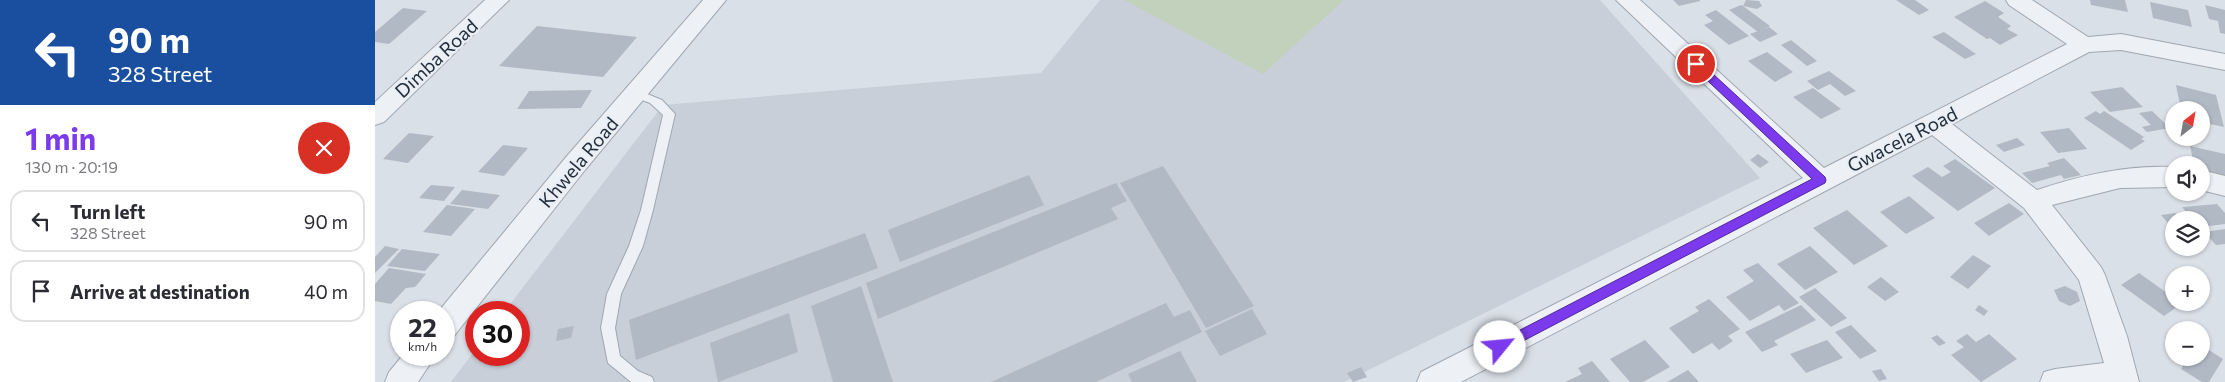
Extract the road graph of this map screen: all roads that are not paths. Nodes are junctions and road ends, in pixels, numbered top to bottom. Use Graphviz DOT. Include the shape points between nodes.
graph roads {
  1 [pos="498,0"];
  2 [pos="715,0"];
  3 [pos="1627,0"];
  4 [pos="2017,0"];
  5 [pos="2084,45"];
  6 [pos="2225,62"];
  7 [pos="635,93"];
  8 [pos="375,116"];
  9 [pos="1934,123"];
  10 [pos="2165,176"];
  11 [pos="1821,180"];
  12 [pos="2210,182"];
  13 [pos="2225,186"];
  14 [pos="2033,201"];
  15 [pos="455,313"];
  16 [pos="412,366"];
  17 [pos="2123,378"];
  18 [pos="399,382"];
  19 [pos="647,382"];
  20 [pos="1432,382"];
  21 [pos="2055,382"];
  1 -- 8 [label="street, Dimba Road"];
  2 -- 7 [label="street, Khwela Road"];
  3 -- 11 [label="street"];
  4 -- 5 [label="street"];
  5 -- 6 [label="street, Gwacela Road" via="2121,42"];
  5 -- 9 [label="street, Gwacela Road"];
  7 -- 15 [label="street, Khwela Road"];
  7 -- 19 [label="lane" via="655,100 669,114 647,210 636,246 614,294 608,328 613,358 633,376"];
  9 -- 11 [label="street, Gwacela Road"];
  9 -- 14 [label="street"];
  10 -- 14 [label="street" via="2116,179 2073,187"];
  11 -- 20 [label="street, Gwacela Road"];
  12 -- 13 [label="street"];
  14 -- 17 [label="street" via="2091,274 2113,336"];
  16 -- 18 [label="street"];
  17 -- 21 [label="street"];
}
